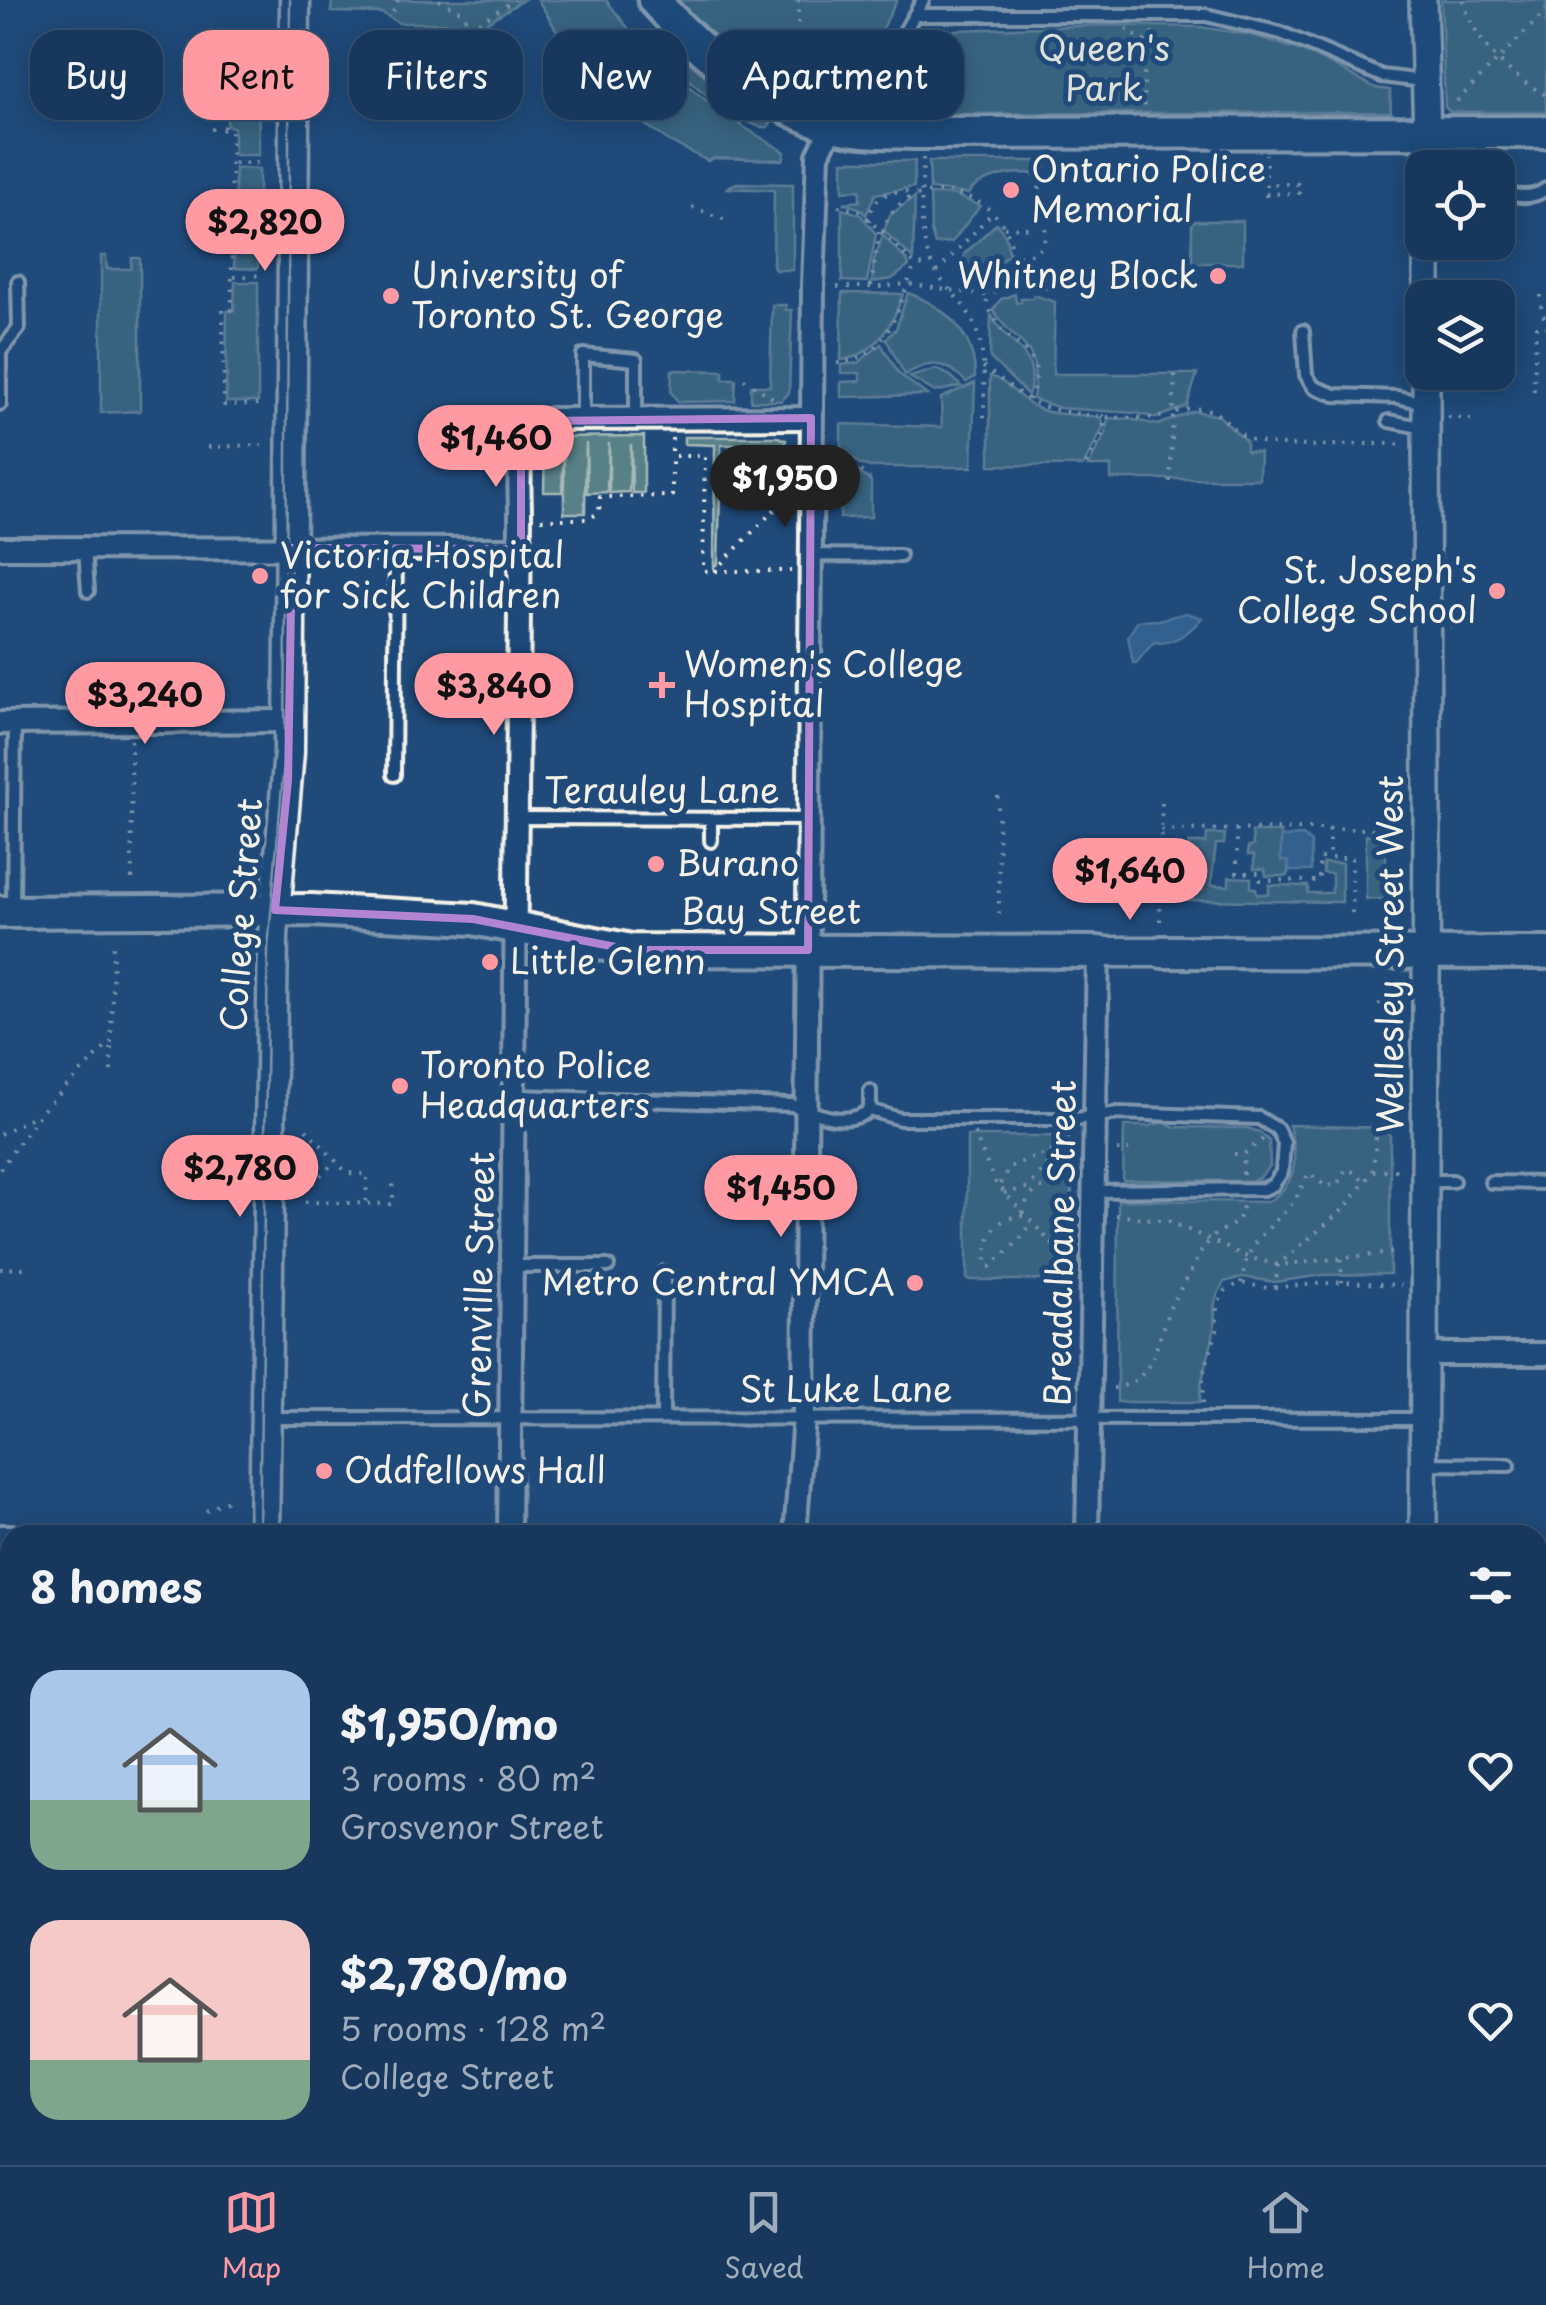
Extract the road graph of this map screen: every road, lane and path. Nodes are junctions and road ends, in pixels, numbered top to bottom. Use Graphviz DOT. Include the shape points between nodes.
graph roads {
  1 [pos="294,0"];
  2 [pos="398,0"];
  3 [pos="439,0"];
  4 [pos="515,0"];
  5 [pos="654,0"];
  6 [pos="798,0"];
  7 [pos="923,0"];
  8 [pos="1422,0"];
  9 [pos="1462,0"];
  10 [pos="1546,10"];
  11 [pos="393,12"];
  12 [pos="915,14"];
  13 [pos="1106,14"];
  14 [pos="798,30"];
  15 [pos="1498,58"];
  16 [pos="1424,82"];
  17 [pos="1546,95"];
  18 [pos="1456,101"];
  19 [pos="224,120"];
  20 [pos="832,126"];
  21 [pos="211,129"];
  22 [pos="224,130"];
  23 [pos="1145,132"];
  24 [pos="1426,132"];
  25 [pos="1480,132"];
  26 [pos="1546,132"];
  27 [pos="1427,150"];
  28 [pos="1481,150"];
  29 [pos="1266,154"];
  30 [pos="924,158"];
  31 [pos="1049,158"];
  32 [pos="232,163"];
  33 [pos="264,163"];
  34 [pos="1266,184"];
  35 [pos="1546,189"];
  36 [pos="919,192"];
  37 [pos="1515,195"];
  38 [pos="692,206"];
  39 [pos="838,206"];
  40 [pos="1044,212"];
  41 [pos="992,213"];
  42 [pos="213,218"];
  43 [pos="232,218"];
  44 [pos="264,219"];
  45 [pos="726,220"];
  46 [pos="869,221"];
  47 [pos="1004,227"];
  48 [pos="881,232"];
  49 [pos="1012,255"];
  50 [pos="915,265"];
  51 [pos="932,266"];
  52 [pos="937,272"];
  53 [pos="264,276"];
  54 [pos="232,277"];
  55 [pos="18,282"];
  56 [pos="907,284"];
  57 [pos="837,287"];
  58 [pos="1054,287"];
  59 [pos="871,288"];
  60 [pos="949,288"];
  61 [pos="1009,289"];
  62 [pos="1542,295"];
  63 [pos="985,296"];
  64 [pos="1546,318"];
  65 [pos="1546,327"];
  66 [pos="1303,331"];
  67 [pos="837,363"];
  68 [pos="983,367"];
  69 [pos="1175,374"];
  70 [pos="744,379"];
  71 [pos="1429,390"];
  72 [pos="1534,391"];
  73 [pos="1029,400"];
  74 [pos="0,404"];
  75 [pos="263,404"];
  76 [pos="782,404"];
  77 [pos="1176,412"];
  78 [pos="1102,414"];
  79 [pos="1168,416"];
  80 [pos="1433,416"];
  81 [pos="636,418"];
  82 [pos="812,418"];
  83 [pos="584,419"];
  84 [pos="1471,419"];
  85 [pos="984,420"];
  86 [pos="1389,421"];
  87 [pos="672,434"];
  88 [pos="1402,444"];
  89 [pos="262,446"];
  90 [pos="208,447"];
  91 [pos="837,451"];
  92 [pos="672,456"];
  93 [pos="1086,464"];
  94 [pos="870,478"];
  95 [pos="1170,482"];
  96 [pos="791,494"];
  97 [pos="541,519"];
  98 [pos="0,548"];
  99 [pos="85,548"];
  100 [pos="292,548"];
  101 [pos="521,549"];
  102 [pos="396,550"];
  103 [pos="810,555"];
  104 [pos="900,556"];
  105 [pos="714,571"];
  106 [pos="790,571"];
  107 [pos="88,590"];
  108 [pos="1450,626"];
  109 [pos="1473,626"];
  110 [pos="290,721"];
  111 [pos="8,723"];
  112 [pos="131,740"];
  113 [pos="394,774"];
  114 [pos="998,796"];
  115 [pos="1162,796"];
  116 [pos="517,818"];
  117 [pos="711,819"];
  118 [pos="808,819"];
  119 [pos="1237,829"];
  120 [pos="1329,829"];
  121 [pos="1397,829"];
  122 [pos="1162,830"];
  123 [pos="711,842"];
  124 [pos="1329,858"];
  125 [pos="132,880"];
  126 [pos="274,910"];
  127 [pos="6,912"];
  128 [pos="999,918"];
  129 [pos="1352,920"];
  130 [pos="517,926"];
  131 [pos="1161,936"];
  132 [pos="113,946"];
  133 [pos="808,950"];
  134 [pos="1098,952"];
  135 [pos="1426,952"];
  136 [pos="1546,953"];
  137 [pos="1394,985"];
  138 [pos="1380,1006"];
  139 [pos="111,1042"];
  140 [pos="111,1071"];
  141 [pos="870,1091"];
  142 [pos="516,1096"];
  143 [pos="870,1110"];
  144 [pos="808,1111"];
  145 [pos="40,1112"];
  146 [pos="1397,1116"];
  147 [pos="1096,1118"];
  148 [pos="969,1119"];
  149 [pos="1276,1128"];
  150 [pos="306,1129"];
  151 [pos="0,1134"];
  152 [pos="1117,1150"];
  153 [pos="1129,1150"];
  154 [pos="1234,1154"];
  155 [pos="1244,1154"];
  156 [pos="336,1161"];
  157 [pos="0,1170"];
  158 [pos="1399,1170"];
  159 [pos="1373,1171"];
  160 [pos="1364,1181"];
  161 [pos="1425,1181"];
  162 [pos="1453,1181"];
  163 [pos="393,1182"];
  164 [pos="1491,1182"];
  165 [pos="1546,1183"];
  166 [pos="1085,1185"];
  167 [pos="998,1187"];
  168 [pos="305,1190"];
  169 [pos="1243,1192"];
  170 [pos="1004,1193"];
  171 [pos="306,1202"];
  172 [pos="366,1203"];
  173 [pos="1023,1214"];
  174 [pos="1116,1215"];
  175 [pos="1030,1222"];
  176 [pos="1209,1242"];
  177 [pos="1400,1252"];
  178 [pos="1246,1256"];
  179 [pos="1340,1259"];
  180 [pos="1278,1265"];
  181 [pos="512,1266"];
  182 [pos="608,1266"];
  183 [pos="24,1268"];
  184 [pos="0,1269"];
  185 [pos="664,1272"];
  186 [pos="1077,1281"];
  187 [pos="1342,1282"];
  188 [pos="1242,1283"];
  189 [pos="1401,1285"];
  190 [pos="1275,1288"];
  191 [pos="1425,1354"];
  192 [pos="1546,1354"];
  193 [pos="1113,1388"];
  194 [pos="663,1416"];
  195 [pos="510,1417"];
  196 [pos="804,1417"];
  197 [pos="267,1418"];
  198 [pos="1091,1419"];
  199 [pos="1203,1419"];
  200 [pos="1424,1420"];
  201 [pos="1424,1464"];
  202 [pos="1509,1465"];
  203 [pos="232,1498"];
  204 [pos="206,1511"];
  205 [pos="264,1525"];
  206 [pos="508,1525"];
  207 [pos="797,1525"];
  208 [pos="1087,1525"];
  209 [pos="1423,1525"];
  1 -- 100 [label="main road, College Street"];
  2 -- 11 [label="path"];
  3 -- 4 [label="path" via="462,12 471,27"];
  5 -- 20 [label="main road" via="752,86"];
  6 -- 14 [label="path"];
  7 -- 12 [label="lane"];
  8 -- 16 [label="street"];
  9 -- 15 [label="path" via="1473,31"];
  10 -- 15 [label="path"];
  12 -- 13 [label="lane"];
  12 -- 20 [label="lane" via="858,112"];
  13 -- 16 [label="lane" via="1224,18 1281,33 1382,76"];
  13 -- 23 [label="path" via="1144,42"];
  15 -- 17 [label="path"];
  15 -- 18 [label="path"];
  16 -- 24 [label="street"];
  19 -- 22 [label="path"];
  20 -- 23 [label="main road" via="881,132"];
  20 -- 82 [label="street" via="818,155"];
  21 -- 22 [label="path"];
  22 -- 32 [label="path" via="230,130"];
  23 -- 24 [label="main road"];
  24 -- 25 [label="main road"];
  24 -- 27 [label="street"];
  25 -- 26 [label="main road"];
  25 -- 28 [label="lane"];
  29 -- 34 [label="path"];
  30 -- 36 [label="path"];
  31 -- 40 [label="path" via="1040,188"];
  32 -- 33 [label="path"];
  32 -- 43 [label="path"];
  34 -- 34 [label="path" via="1298,184 1299,193 1266,196"];
  35 -- 37 [label="lane"];
  36 -- 41 [label="path" via="956,193"];
  36 -- 46 [label="path" via="876,199"];
  36 -- 48 [label="path" via="890,212"];
  36 -- 51 [label="path"];
  38 -- 45 [label="path"];
  39 -- 46 [label="path" via="860,211"];
  40 -- 47 [label="path" via="1028,228"];
  40 -- 49 [label="path" via="1042,246"];
  41 -- 47 [label="path"];
  41 -- 52 [label="path"];
  42 -- 43 [label="path"];
  43 -- 44 [label="path"];
  43 -- 54 [label="path"];
  46 -- 48 [label="path"];
  47 -- 49 [label="path"];
  48 -- 50 [label="path"];
  48 -- 59 [label="path"];
  49 -- 61 [label="path"];
  49 -- 63 [label="path" via="994,271"];
  50 -- 51 [label="path"];
  50 -- 56 [label="path"];
  51 -- 52 [label="path"];
  52 -- 60 [label="path"];
  53 -- 54 [label="path"];
  54 -- 75 [label="path" via="232,310 223,310 224,404"];
  55 -- 74 [label="lane" via="19,328 0,352"];
  56 -- 59 [label="path"];
  56 -- 60 [label="path"];
  56 -- 67 [label="path" via="895,323 878,344 858,359"];
  57 -- 59 [label="path"];
  58 -- 61 [label="path"];
  60 -- 63 [label="path"];
  60 -- 68 [label="path" via="978,334"];
  61 -- 63 [label="path"];
  62 -- 64 [label="path"];
  63 -- 73 [label="path" via="1003,331 1033,358"];
  65 -- 72 [label="path" via="1536,326"];
  66 -- 80 [label="lane" via="1306,375 1314,387 1335,395 1397,397"];
  68 -- 73 [label="path"];
  68 -- 85 [label="path"];
  69 -- 95 [label="path, bridge"];
  70 -- 76 [label="path"];
  71 -- 80 [label="street, Wellesley Street West"];
  73 -- 78 [label="path" via="1056,412"];
  77 -- 88 [label="path" via="1208,409 1237,432 1268,444"];
  78 -- 79 [label="path"];
  78 -- 93 [label="path" via="1106,427"];
  80 -- 84 [label="path"];
  80 -- 86 [label="lane"];
  80 -- 135 [label="street, Wellesley Street West"];
  81 -- 82 [label="street"];
  81 -- 83 [label="street"];
  81 -- 83 [label="lane" via="636,360 583,355"];
  82 -- 103 [label="street"];
  83 -- 101 [label="street, Grenville Street" via="543,421 526,437"];
  87 -- 92 [label="path"];
  89 -- 90 [label="path"];
  91 -- 94 [label="path"];
  92 -- 97 [label="path" via="672,496 600,497 599,512 587,519"];
  92 -- 105 [label="path" via="704,456 703,571"];
  96 -- 105 [label="path"];
  98 -- 99 [label="street"];
  99 -- 100 [label="street"];
  99 -- 107 [label="lane"];
  100 -- 102 [label="street"];
  100 -- 110 [label="main road, College Street"];
  101 -- 102 [label="street"];
  101 -- 116 [label="street, Grenville Street"];
  102 -- 113 [label="lane"];
  103 -- 104 [label="lane"];
  103 -- 118 [label="street"];
  105 -- 106 [label="path"];
  108 -- 109 [label="path"];
  110 -- 111 [label="street"];
  110 -- 126 [label="main road, College Street"];
  111 -- 127 [label="lane"];
  112 -- 125 [label="path"];
  114 -- 128 [label="path"];
  115 -- 122 [label="path"];
  116 -- 117 [label="lane, Terauley Lane"];
  116 -- 130 [label="street, Grenville Street"];
  117 -- 118 [label="lane, Terauley Lane"];
  117 -- 123 [label="lane"];
  118 -- 133 [label="street"];
  119 -- 120 [label="path"];
  119 -- 122 [label="path"];
  119 -- 124 [label="path" via="1237,873 1319,881 1319,858"];
  120 -- 121 [label="path"];
  120 -- 124 [label="path"];
  122 -- 131 [label="path"];
  124 -- 129 [label="path" via="1352,858"];
  126 -- 127 [label="main road, Bay Street"];
  126 -- 130 [label="main road, Bay Street"];
  126 -- 197 [label="main road, College Street"];
  130 -- 133 [label="main road, Bay Street" via="632,950"];
  130 -- 142 [label="street, Grenville Street"];
  131 -- 134 [label="main road, Bay Street"];
  131 -- 135 [label="main road, Bay Street"];
  132 -- 139 [label="path"];
  133 -- 134 [label="main road, Bay Street"];
  133 -- 144 [label="street"];
  134 -- 147 [label="street, Breadalbane Street"];
  135 -- 136 [label="main road, Bay Street"];
  135 -- 161 [label="street, Wellesley Street West"];
  137 -- 138 [label="path"];
  139 -- 140 [label="path"];
  139 -- 145 [label="path"];
  141 -- 143 [label="lane"];
  142 -- 144 [label="lane" via="738,1102"];
  142 -- 181 [label="street, Grenville Street"];
  143 -- 144 [label="lane" via="861,1117 830,1118"];
  143 -- 148 [label="lane" via="900,1119"];
  144 -- 196 [label="street"];
  145 -- 151 [label="path"];
  145 -- 157 [label="path"];
  146 -- 159 [label="path" via="1376,1126"];
  147 -- 148 [label="lane"];
  147 -- 149 [label="lane" via="1248,1116"];
  147 -- 166 [label="street, Breadalbane Street"];
  148 -- 167 [label="path"];
  149 -- 155 [label="path"];
  149 -- 169 [label="lane" via="1285,1152 1278,1178 1264,1189"];
  150 -- 156 [label="path"];
  152 -- 153 [label="path"];
  154 -- 155 [label="path"];
  155 -- 169 [label="path"];
  156 -- 168 [label="path"];
  156 -- 172 [label="path" via="348,1173 367,1174"];
  158 -- 159 [label="path"];
  159 -- 160 [label="path"];
  160 -- 178 [label="path" via="1346,1168 1337,1184 1325,1186 1309,1173 1294,1202"];
  160 -- 180 [label="path" via="1346,1208"];
  161 -- 162 [label="lane"];
  161 -- 191 [label="street, Wellesley Street West"];
  163 -- 172 [label="path" via="393,1204"];
  164 -- 165 [label="lane"];
  166 -- 169 [label="lane"];
  166 -- 173 [label="path" via="1034,1190"];
  166 -- 198 [label="street, Breadalbane Street"];
  167 -- 170 [label="path"];
  167 -- 170 [label="path" via="1009,1167 1052,1151 1053,1160 1027,1188"];
  169 -- 176 [label="path" via="1242,1216"];
  170 -- 173 [label="path"];
  171 -- 172 [label="path"];
  173 -- 175 [label="path"];
  173 -- 175 [label="path" via="995,1224 986,1264 1017,1246"];
  174 -- 176 [label="path" via="1168,1221"];
  175 -- 186 [label="path"];
  176 -- 178 [label="path"];
  176 -- 193 [label="path" via="1168,1311 1142,1376"];
  177 -- 179 [label="path"];
  178 -- 180 [label="path"];
  178 -- 188 [label="path"];
  179 -- 180 [label="path"];
  179 -- 187 [label="path"];
  180 -- 190 [label="path"];
  181 -- 182 [label="lane"];
  181 -- 195 [label="street, Grenville Street"];
  183 -- 184 [label="path"];
  185 -- 194 [label="lane"];
  187 -- 189 [label="path"];
  187 -- 190 [label="path"];
  188 -- 190 [label="path"];
  188 -- 199 [label="path" via="1226,1290 1217,1306 1217,1332 1203,1374"];
  191 -- 192 [label="street"];
  191 -- 200 [label="street, Wellesley Street West"];
  194 -- 195 [label="lane, St Luke Lane"];
  194 -- 196 [label="lane, St Luke Lane"];
  195 -- 197 [label="lane, St Luke Lane"];
  195 -- 206 [label="street, Grenville Street"];
  196 -- 198 [label="lane, St Luke Lane"];
  196 -- 207 [label="street"];
  197 -- 205 [label="main road, College Street"];
  198 -- 199 [label="lane, St Luke Lane"];
  198 -- 208 [label="street, Breadalbane Street"];
  199 -- 200 [label="lane, St Luke Lane"];
  200 -- 201 [label="street, Wellesley Street West"];
  201 -- 202 [label="lane"];
  201 -- 209 [label="street, Wellesley Street West"];
  203 -- 204 [label="path"];
}
